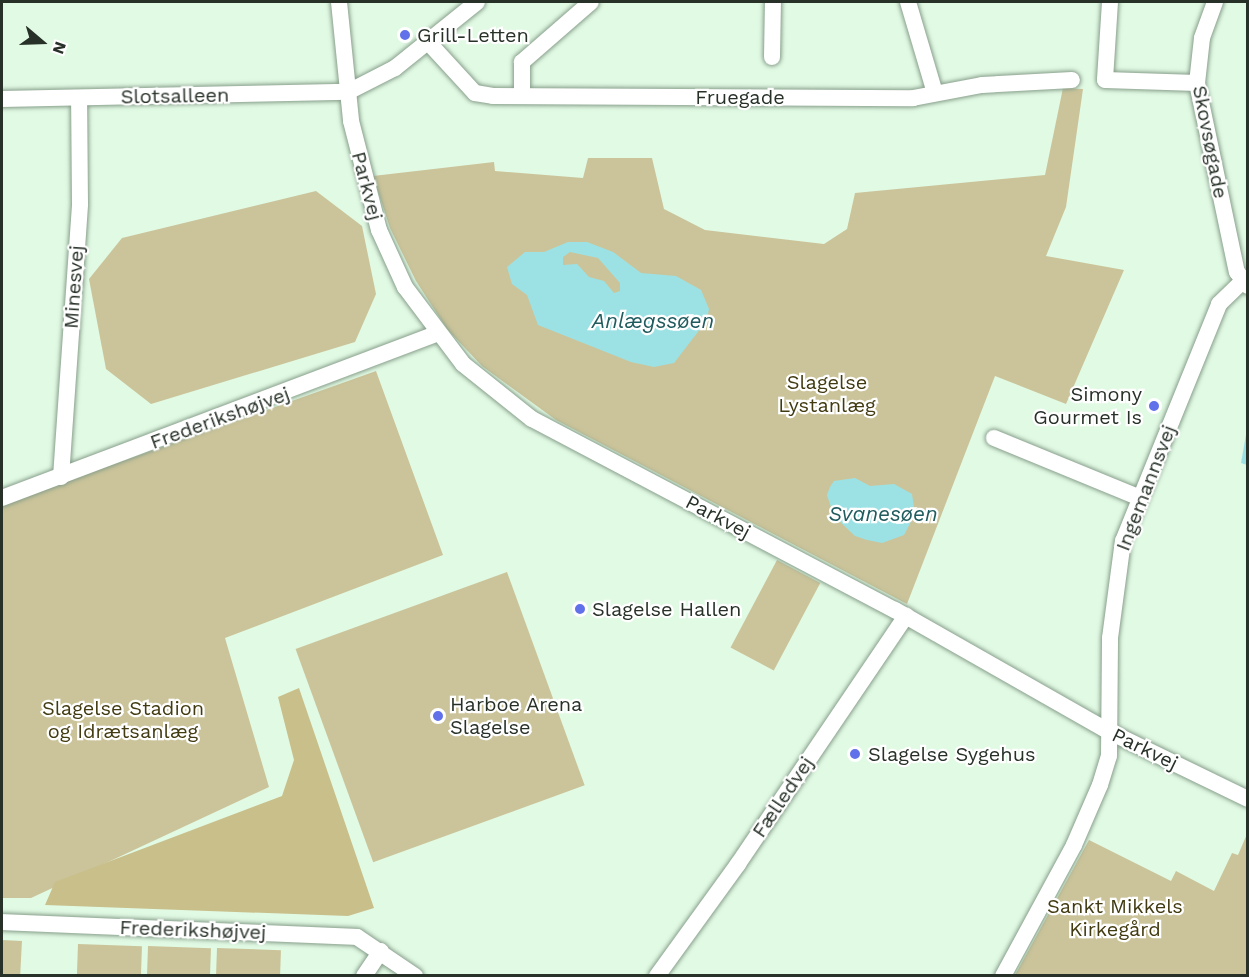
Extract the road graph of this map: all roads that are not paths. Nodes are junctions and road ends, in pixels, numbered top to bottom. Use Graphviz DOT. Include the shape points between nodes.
graph roads {
  1 [pos="339,2"];
  2 [pos="477,2"];
  3 [pos="591,2"];
  4 [pos="773,2"];
  5 [pos="908,2"];
  6 [pos="1110,2"];
  7 [pos="1215,2"];
  8 [pos="429,43"];
  9 [pos="772,57"];
  10 [pos="1072,80"];
  11 [pos="1197,83"];
  12 [pos="348,92"];
  13 [pos="935,93"];
  14 [pos="522,96"];
  15 [pos="80,98"];
  16 [pos="2,99"];
  17 [pos="1245,284"];
  18 [pos="437,334"];
  19 [pos="994,438"];
  20 [pos="61,477"];
  21 [pos="2,498"];
  22 [pos="1140,498"];
  23 [pos="906,616"];
  24 [pos="1110,732"];
  25 [pos="1248,799"];
  26 [pos="2,922"];
  27 [pos="381,951"];
  28 [pos="363,975"];
  29 [pos="416,975"];
  30 [pos="657,975"];
  31 [pos="1003,975"];
  1 -- 12 [label="street, Parkvej"];
  2 -- 8 [label="street"];
  3 -- 14 [label="street" via="522,62"];
  4 -- 9 [label="street"];
  5 -- 13 [label="street"];
  6 -- 11 [label="street" via="1105,80"];
  7 -- 11 [label="street, Skovsøgade" via="1202,38"];
  8 -- 12 [label="street" via="395,68"];
  8 -- 14 [label="street, Fruegade" via="475,93"];
  10 -- 13 [label="street, Fruegade" via="1028,80"];
  11 -- 17 [label="street, Skovsøgade"];
  12 -- 15 [label="street, Slotsalleen"];
  12 -- 18 [label="street, Parkvej" via="360,161 379,230 405,287"];
  13 -- 14 [label="street, Fruegade" via="912,98"];
  15 -- 16 [label="street, Slotsalleen"];
  15 -- 20 [label="street, Minesvej" via="80,204"];
  17 -- 22 [label="street, Ingemannsvej" via="1219,303"];
  18 -- 20 [label="street, Frederikshøjvej"];
  18 -- 23 [label="street, Parkvej" via="463,364 532,419"];
  19 -- 22 [label="street"];
  20 -- 21 [label="street, Frederikshøjvej"];
  22 -- 24 [label="street, Ingemannsvej" via="1123,541 1115,577 1110,638"];
  23 -- 24 [label="street, Parkvej"];
  23 -- 30 [label="street, Fælledvej" via="738,864"];
  24 -- 25 [label="street, Parkvej"];
  24 -- 31 [label="street, Ingemannsvej" via="1103,775 1074,845"];
  26 -- 27 [label="street, Frederikshøjvej" via="350,936"];
  27 -- 28 [label="street"];
  27 -- 29 [label="street"];
}
